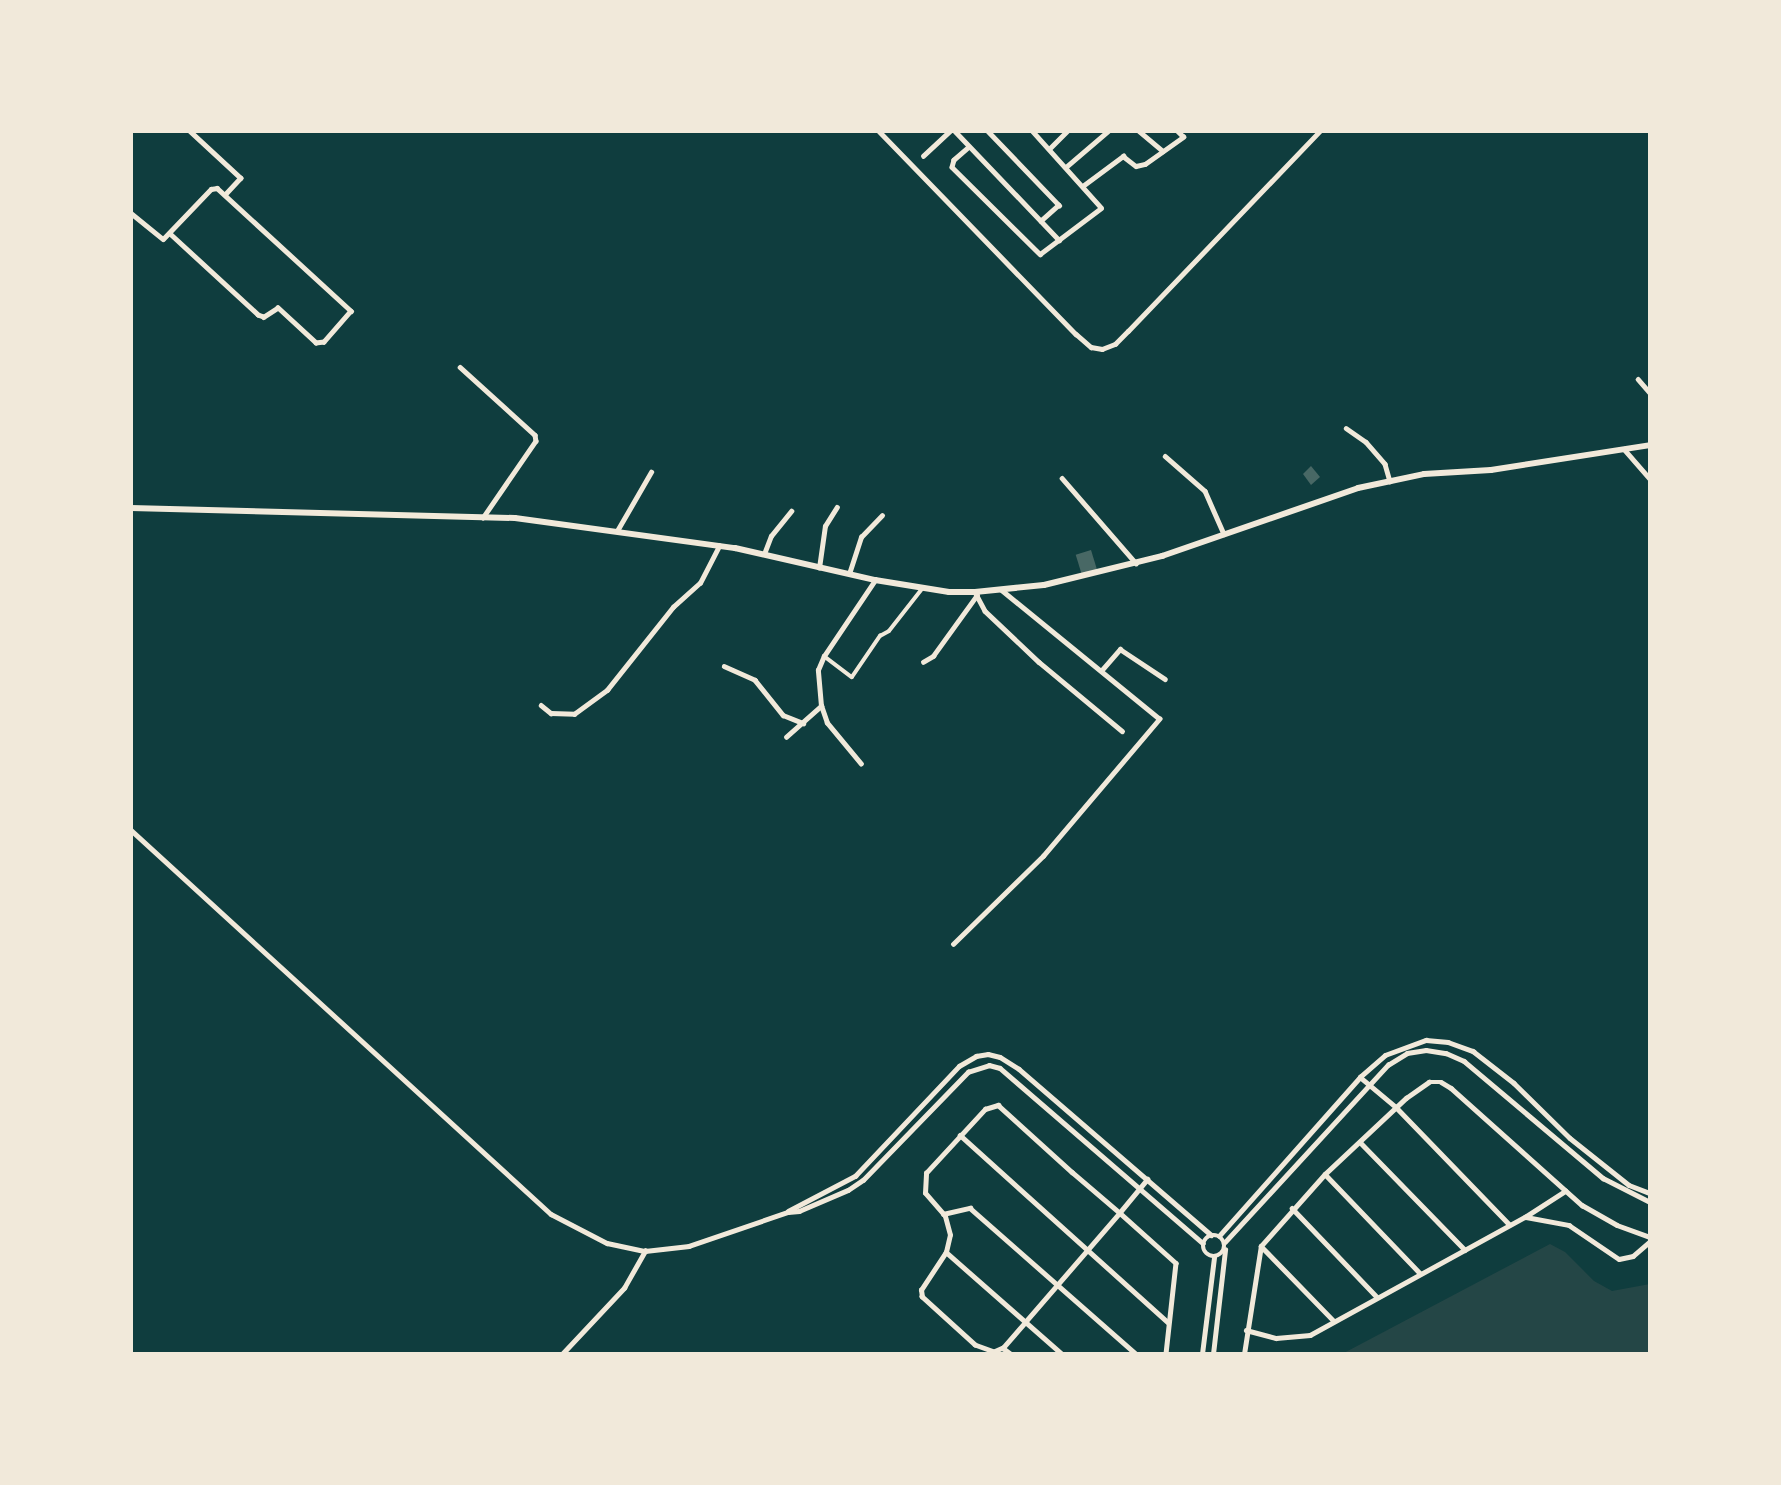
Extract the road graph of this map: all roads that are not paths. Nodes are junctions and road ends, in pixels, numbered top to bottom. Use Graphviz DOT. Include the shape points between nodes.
graph roads {
  1 [pos="190,131"];
  2 [pos="879,131"];
  3 [pos="952,131"];
  4 [pos="988,131"];
  5 [pos="1032,131"];
  6 [pos="1067,131"];
  7 [pos="1108,131"];
  8 [pos="1139,131"];
  9 [pos="1177,131"];
  10 [pos="1320,131"];
  11 [pos="969,147"];
  12 [pos="1049,149"];
  13 [pos="1163,151"];
  14 [pos="923,156"];
  15 [pos="1066,167"];
  16 [pos="1084,186"];
  17 [pos="226,194"];
  18 [pos="131,213"];
  19 [pos="1041,221"];
  20 [pos="170,234"];
  21 [pos="1059,240"];
  22 [pos="460,367"];
  23 [pos="1638,379"];
  24 [pos="1650,393"];
  25 [pos="1346,428"];
  26 [pos="1650,445"];
  27 [pos="1624,448"];
  28 [pos="1165,457"];
  29 [pos="651,472"];
  30 [pos="1062,478"];
  31 [pos="1650,479"];
  32 [pos="1390,481"];
  33 [pos="837,507"];
  34 [pos="131,508"];
  35 [pos="791,511"];
  36 [pos="882,515"];
  37 [pos="483,518"];
  38 [pos="617,531"];
  39 [pos="1224,534"];
  40 [pos="719,545"];
  41 [pos="764,554"];
  42 [pos="1136,563"];
  43 [pos="819,568"];
  44 [pos="849,574"];
  45 [pos="875,580"];
  46 [pos="922,589"];
  47 [pos="1001,590"];
  48 [pos="976,594"];
  49 [pos="824,656"];
  50 [pos="923,662"];
  51 [pos="724,666"];
  52 [pos="1101,671"];
  53 [pos="1164,679"];
  54 [pos="541,705"];
  55 [pos="821,706"];
  56 [pos="803,723"];
  57 [pos="1122,731"];
  58 [pos="786,737"];
  59 [pos="861,764"];
  60 [pos="131,830"];
  61 [pos="953,944"];
  62 [pos="1360,1077"];
  63 [pos="1369,1084"];
  64 [pos="1396,1107"];
  65 [pos="960,1135"];
  66 [pos="1361,1143"];
  67 [pos="1325,1174"];
  68 [pos="1148,1179"];
  69 [pos="1140,1189"];
  70 [pos="1565,1191"];
  71 [pos="1650,1193"];
  72 [pos="1650,1202"];
  73 [pos="1292,1208"];
  74 [pos="788,1212"];
  75 [pos="1120,1213"];
  76 [pos="942,1214"];
  77 [pos="1525,1217"];
  78 [pos="1509,1224"];
  79 [pos="1211,1235"];
  80 [pos="1219,1236"];
  81 [pos="1650,1239"];
  82 [pos="1225,1242"];
  83 [pos="1203,1243"];
  84 [pos="1261,1246"];
  85 [pos="1087,1249"];
  86 [pos="1225,1250"];
  87 [pos="1465,1250"];
  88 [pos="645,1251"];
  89 [pos="946,1252"];
  90 [pos="1214,1258"];
  91 [pos="1420,1273"];
  92 [pos="1056,1285"];
  93 [pos="1376,1296"];
  94 [pos="1334,1320"];
  95 [pos="1026,1322"];
  96 [pos="1169,1323"];
  97 [pos="1247,1330"];
  98 [pos="1003,1348"];
  99 [pos="562,1354"];
  100 [pos="1011,1354"];
  101 [pos="1062,1354"];
  102 [pos="1136,1354"];
  103 [pos="1166,1354"];
  104 [pos="1202,1354"];
  105 [pos="1213,1354"];
  106 [pos="1244,1354"];
  1 -- 17 [label="street" via="241,178"];
  2 -- 10 [label="street" via="1076,334 1101,349 1119,341"];
  3 -- 11 [label="street"];
  3 -- 14 [label="street"];
  4 -- 19 [label="street" via="1059,205"];
  5 -- 12 [label="street"];
  6 -- 12 [label="street"];
  7 -- 15 [label="street"];
  8 -- 13 [label="street"];
  9 -- 13 [label="street" via="1183,137"];
  11 -- 19 [label="street"];
  11 -- 21 [label="street" via="952,167 1035,253 1044,253"];
  12 -- 15 [label="street"];
  13 -- 16 [label="street" via="1136,166 1123,156"];
  15 -- 16 [label="street"];
  16 -- 21 [label="street" via="1100,210"];
  17 -- 20 [label="street" via="211,189"];
  17 -- 20 [label="street" via="349,306 351,311 324,342 316,342 278,308 264,317 258,315"];
  18 -- 20 [label="street" via="159,239"];
  19 -- 21 [label="street"];
  22 -- 37 [label="street" via="535,435 536,441"];
  23 -- 24 [label="street"];
  25 -- 32 [label="street" via="1381,458"];
  26 -- 27 [label="main road"];
  27 -- 31 [label="street"];
  27 -- 32 [label="main road"];
  28 -- 39 [label="street" via="1205,491"];
  29 -- 38 [label="street"];
  30 -- 42 [label="street"];
  32 -- 39 [label="main road"];
  33 -- 43 [label="street" via="825,526"];
  34 -- 37 [label="main road"];
  35 -- 41 [label="street" via="771,536"];
  36 -- 44 [label="street" via="861,537"];
  37 -- 38 [label="main road"];
  38 -- 40 [label="main road"];
  39 -- 42 [label="main road"];
  40 -- 41 [label="main road"];
  40 -- 54 [label="street" via="700,583 673,607 607,690 575,714 551,713"];
  41 -- 43 [label="main road"];
  42 -- 47 [label="main road" via="1044,585"];
  43 -- 44 [label="main road"];
  44 -- 45 [label="main road"];
  45 -- 46 [label="main road"];
  45 -- 49 [label="street"];
  46 -- 48 [label="main road"];
  46 -- 49 [label="street" via="880,636 852,677"];
  47 -- 48 [label="main road"];
  47 -- 52 [label="street"];
  48 -- 50 [label="street" via="933,656"];
  48 -- 57 [label="street" via="985,611 1039,662"];
  49 -- 55 [label="street" via="818,670"];
  51 -- 56 [label="street" via="743,671 783,715"];
  52 -- 53 [label="street" via="1120,649"];
  52 -- 61 [label="street" via="1159,719 1043,856"];
  55 -- 56 [label="street"];
  55 -- 59 [label="street" via="827,723"];
  56 -- 58 [label="street"];
  60 -- 88 [label="street" via="551,1214 607,1243"];
  62 -- 63 [label="street"];
  62 -- 71 [label="street" via="1385,1055 1426,1040 1473,1051 1580,1146 1629,1185"];
  62 -- 80 [label="street"];
  63 -- 64 [label="street"];
  63 -- 72 [label="street" via="1407,1053 1446,1053 1464,1061 1603,1178"];
  63 -- 82 [label="street"];
  64 -- 66 [label="street"];
  64 -- 70 [label="street" via="1429,1082 1441,1082"];
  64 -- 78 [label="street"];
  65 -- 75 [label="street" via="985,1110 998,1105"];
  65 -- 76 [label="street" via="924,1179 925,1194"];
  65 -- 85 [label="street"];
  66 -- 67 [label="street"];
  66 -- 87 [label="street"];
  67 -- 73 [label="street"];
  67 -- 91 [label="street"];
  68 -- 69 [label="street"];
  68 -- 74 [label="street" via="1019,1069 988,1054 959,1066 855,1176"];
  68 -- 79 [label="street"];
  69 -- 74 [label="street" via="1000,1068 989,1065 968,1072 848,1191"];
  69 -- 75 [label="street"];
  69 -- 83 [label="street"];
  70 -- 77 [label="street"];
  70 -- 81 [label="street" via="1617,1225"];
  73 -- 84 [label="street"];
  73 -- 93 [label="street"];
  74 -- 88 [label="street" via="689,1245"];
  75 -- 85 [label="street"];
  75 -- 96 [label="street" via="1176,1263"];
  76 -- 89 [label="street" via="949,1225"];
  76 -- 92 [label="street" via="970,1208"];
  77 -- 78 [label="street"];
  77 -- 81 [label="street" via="1569,1226 1619,1259 1633,1256"];
  78 -- 87 [label="street"];
  79 -- 80 [label="street"];
  79 -- 83 [label="street"];
  80 -- 82 [label="street"];
  82 -- 86 [label="street"];
  83 -- 90 [label="street" via="1208,1256"];
  84 -- 94 [label="street"];
  84 -- 97 [label="street"];
  85 -- 92 [label="street"];
  85 -- 96 [label="street"];
  86 -- 90 [label="street"];
  86 -- 105 [label="street"];
  87 -- 91 [label="street"];
  88 -- 99 [label="street" via="624,1288"];
  89 -- 95 [label="street"];
  89 -- 98 [label="street" via="923,1282 922,1297 986,1352"];
  90 -- 104 [label="street"];
  91 -- 93 [label="street"];
  92 -- 95 [label="street"];
  92 -- 102 [label="street"];
  93 -- 94 [label="street"];
  94 -- 97 [label="street" via="1310,1335 1276,1338"];
  95 -- 98 [label="street"];
  95 -- 101 [label="street"];
  96 -- 103 [label="street"];
  97 -- 106 [label="street"];
  98 -- 100 [label="street"];
}
